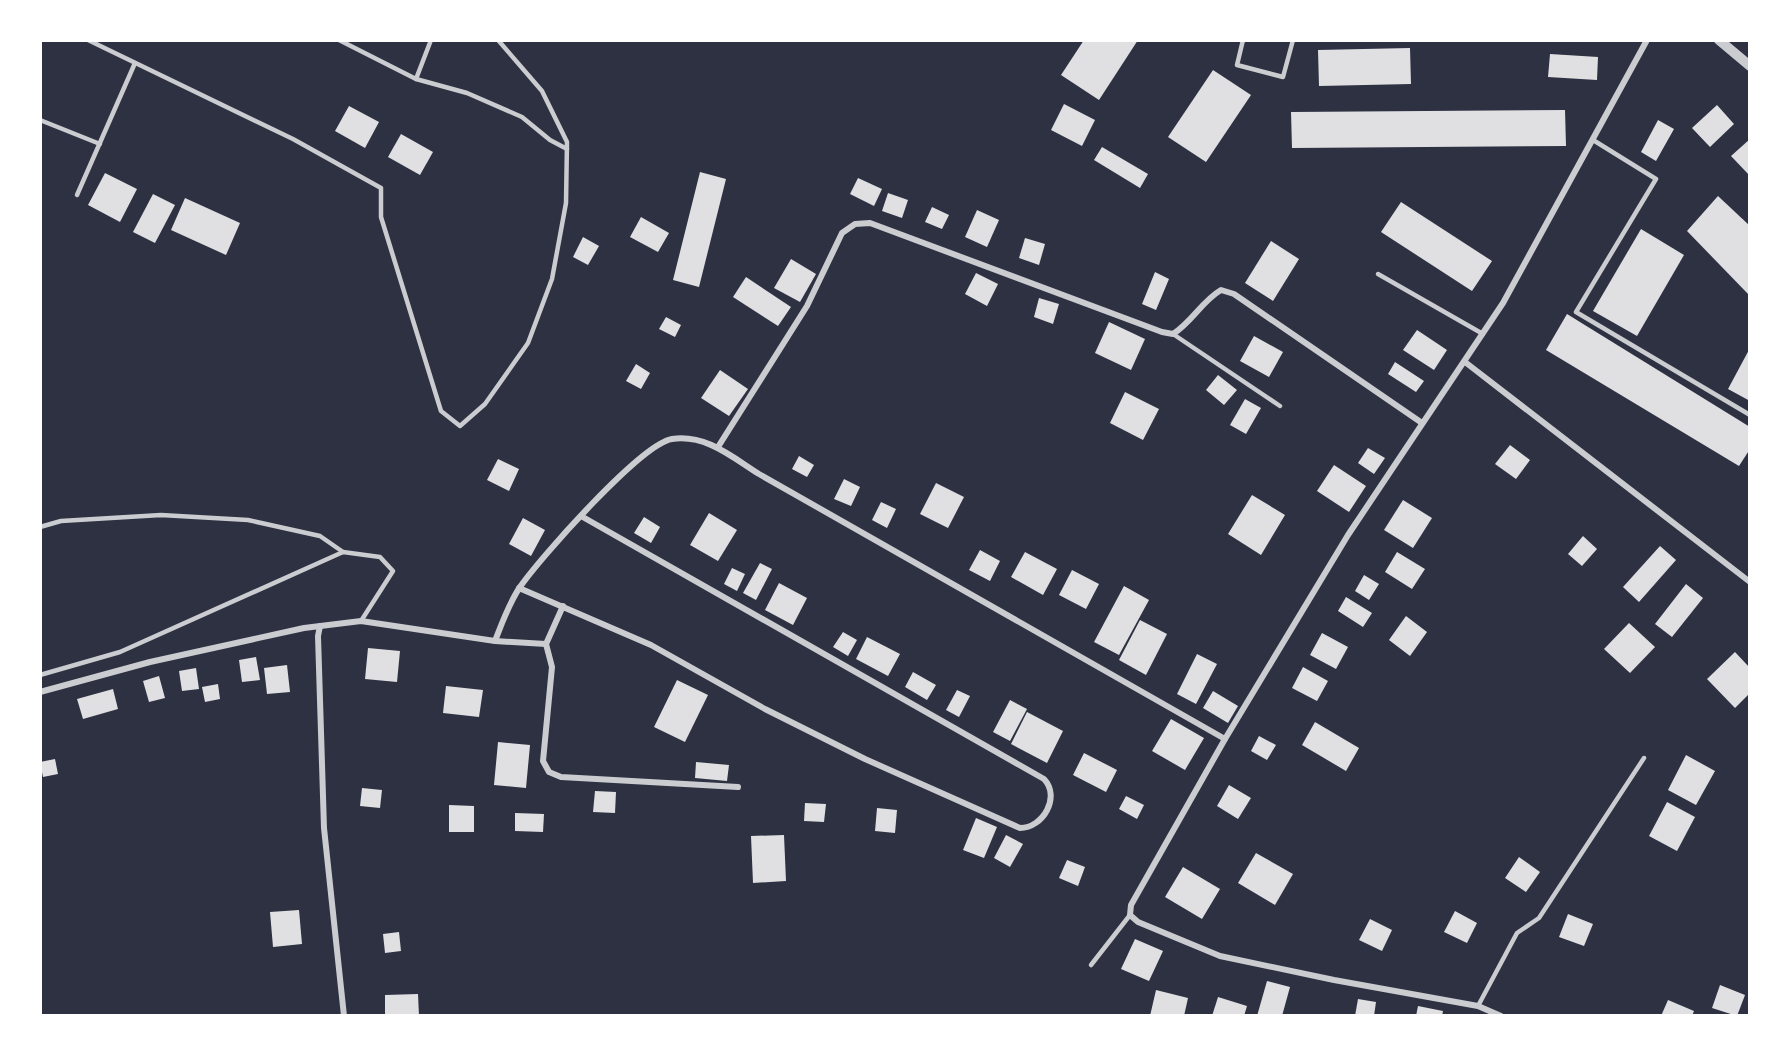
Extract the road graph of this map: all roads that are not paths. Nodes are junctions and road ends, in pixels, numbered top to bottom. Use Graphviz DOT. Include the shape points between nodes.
graph roads {
  1 [pos="88,40"];
  2 [pos="339,40"];
  3 [pos="431,40"];
  4 [pos="498,40"];
  5 [pos="1243,40"];
  6 [pos="1293,40"];
  7 [pos="1647,40"];
  8 [pos="1719,40"];
  9 [pos="135,63"];
  10 [pos="1749,66"];
  11 [pos="416,79"];
  12 [pos="40,120"];
  13 [pos="1593,140"];
  14 [pos="100,144"];
  15 [pos="567,149"];
  16 [pos="77,195"];
  17 [pos="1377,274"];
  18 [pos="1173,334"];
  19 [pos="1483,334"];
  20 [pos="1465,362"];
  21 [pos="1280,406"];
  22 [pos="1749,415"];
  23 [pos="1422,423"];
  24 [pos="718,447"];
  25 [pos="581,516"];
  26 [pos="40,527"];
  27 [pos="343,552"];
  28 [pos="1749,582"];
  29 [pos="519,588"];
  30 [pos="563,606"];
  31 [pos="362,621"];
  32 [pos="320,626"];
  33 [pos="495,641"];
  34 [pos="546,644"];
  35 [pos="40,675"];
  36 [pos="40,692"];
  37 [pos="1225,739"];
  38 [pos="1644,758"];
  39 [pos="738,787"];
  40 [pos="1130,915"];
  41 [pos="1091,965"];
  42 [pos="1478,1006"];
  43 [pos="344,1016"];
  44 [pos="1501,1016"];
  1 -- 9 [label="lane"];
  2 -- 11 [label="lane"];
  3 -- 11 [label="lane"];
  4 -- 15 [label="lane" via="542,91"];
  5 -- 6 [label="lane" via="1237,65 1283,77"];
  7 -- 13 [label="street"];
  8 -- 10 [label="street"];
  9 -- 14 [label="lane"];
  9 -- 15 [label="lane" via="293,139 381,188 381,217 441,411 460,426 485,404 528,343 552,279 566,203"];
  11 -- 15 [label="lane" via="467,93 522,117"];
  12 -- 14 [label="lane"];
  13 -- 19 [label="street"];
  13 -- 22 [label="lane" via="1656,179 1576,312"];
  14 -- 16 [label="lane"];
  17 -- 19 [label="lane"];
  18 -- 21 [label="lane"];
  18 -- 23 [label="street" via="1211,296 1221,290 1234,294"];
  18 -- 24 [label="street" via="870,223 855,224 843,233 807,306"];
  19 -- 20 [label="street"];
  20 -- 23 [label="street"];
  20 -- 28 [label="street"];
  23 -- 37 [label="street" via="1348,535"];
  24 -- 25 [label="street" via="697,439 670,439 647,452"];
  24 -- 37 [label="street"];
  25 -- 29 [label="street"];
  25 -- 30 [label="street" via="1044,779 1051,794 1045,815 1029,828 1020,828 865,759 651,645"];
  26 -- 27 [label="lane" via="61,521 161,515 248,520 320,536"];
  27 -- 31 [label="lane" via="380,557 393,571"];
  27 -- 35 [label="lane" via="120,652"];
  29 -- 30 [label="street"];
  29 -- 33 [label="street"];
  30 -- 34 [label="street"];
  31 -- 32 [label="street"];
  31 -- 33 [label="street"];
  32 -- 36 [label="street" via="150,662"];
  32 -- 43 [label="street" via="324,828"];
  33 -- 34 [label="street"];
  34 -- 39 [label="street" via="552,667 543,761 549,772 561,777"];
  37 -- 40 [label="street" via="1131,905"];
  38 -- 42 [label="lane" via="1539,918 1517,933"];
  40 -- 41 [label="lane"];
  40 -- 42 [label="street" via="1138,922 1220,956"];
  42 -- 44 [label="street"];
}
